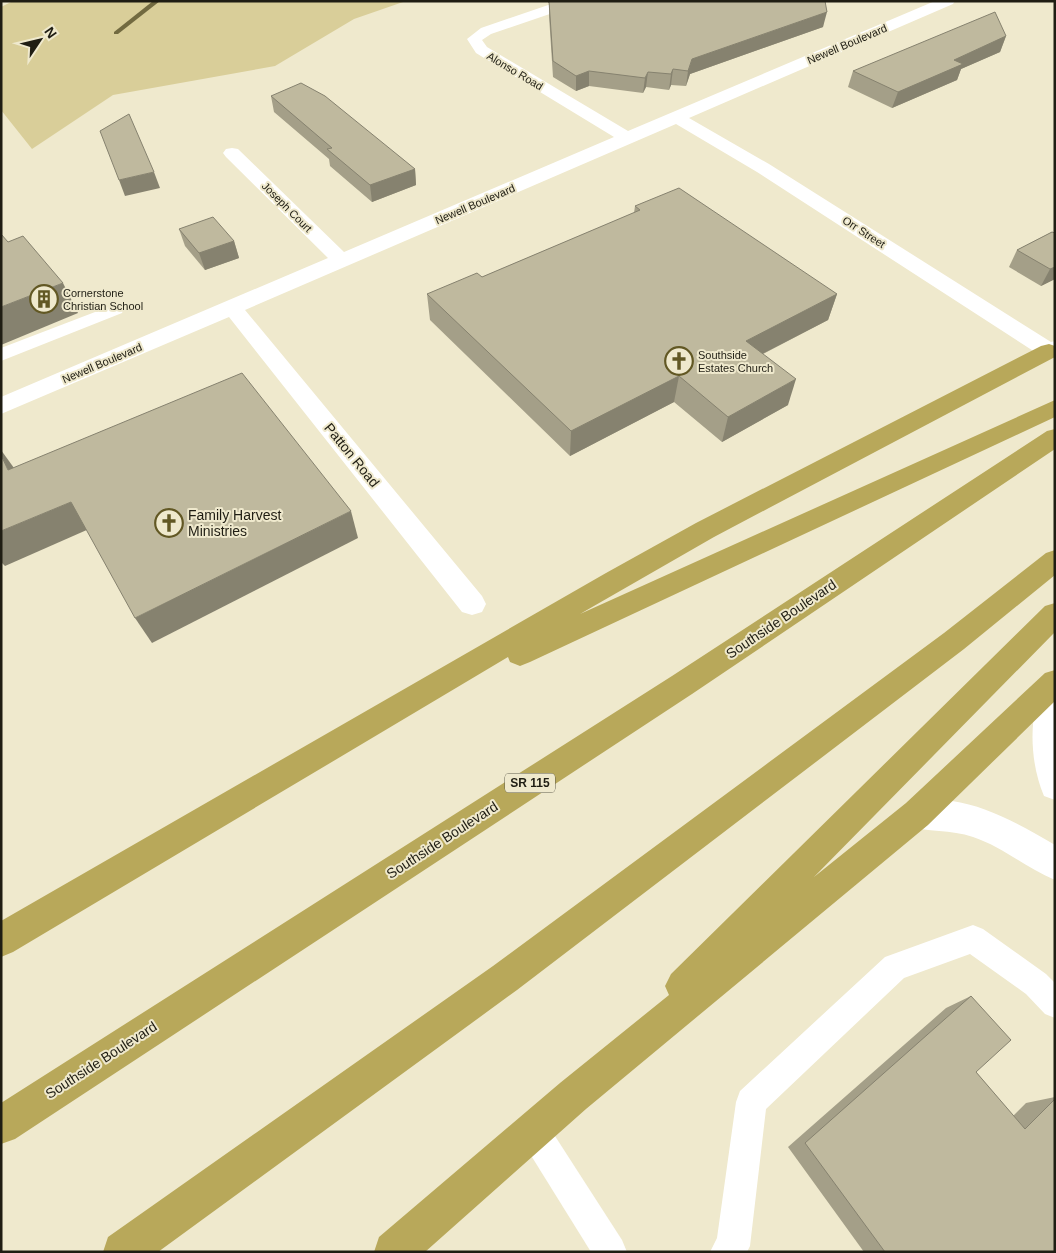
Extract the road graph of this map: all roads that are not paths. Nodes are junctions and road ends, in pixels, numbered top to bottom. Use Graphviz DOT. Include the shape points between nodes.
graph roads {
  1 [pos="574,1"];
  2 [pos="948,1"];
  3 [pos="676,117"];
  4 [pos="627,138"];
  5 [pos="232,153"];
  6 [pos="342,261"];
  7 [pos="232,307"];
  8 [pos="116,310"];
  9 [pos="1052,349"];
  10 [pos="1,355"];
  11 [pos="1,406"];
  12 [pos="1055,408"];
  13 [pos="1055,437"];
  14 [pos="1055,560"];
  15 [pos="472,604"];
  16 [pos="1055,614"];
  17 [pos="1055,682"];
  18 [pos="1055,687"];
  19 [pos="387,714"];
  20 [pos="1055,786"];
  21 [pos="917,814"];
  22 [pos="1055,864"];
  23 [pos="1,940"];
  24 [pos="1055,1004"];
  25 [pos="573,1096"];
  26 [pos="2,1125"];
  27 [pos="533,1130"];
  28 [pos="124,1252"];
  29 [pos="394,1252"];
  30 [pos="610,1252"];
  31 [pos="727,1252"];
  1 -- 4 [label="street, Alonso Road" via="486,31 474,39 481,50"];
  2 -- 3 [label="street, Newell Boulevard" via="912,10"];
  3 -- 4 [label="street, Newell Boulevard"];
  3 -- 9 [label="street, Orr Street"];
  4 -- 6 [label="street, Newell Boulevard"];
  5 -- 6 [label="street, Joseph Court"];
  6 -- 7 [label="street, Newell Boulevard"];
  7 -- 11 [label="street, Newell Boulevard"];
  7 -- 15 [label="street, Patton Road"];
  8 -- 10 [label="lane"];
  9 -- 19 [label="highway" via="705,530"];
  12 -- 19 [label="highway"];
  13 -- 26 [label="highway, Southside Boulevard / SR 115" via="682,685"];
  14 -- 28 [label="highway" via="954,641 505,978"];
  16 -- 25 [label="highway"];
  17 -- 21 [label="highway"];
  18 -- 20 [label="street" via="1047,722 1047,755"];
  19 -- 23 [label="highway"];
  21 -- 22 [label="street" via="954,816 995,830"];
  21 -- 25 [label="highway"];
  24 -- 31 [label="lane" via="1036,984 973,939 896,967 751,1102 733,1246"];
  25 -- 27 [label="highway"];
  27 -- 29 [label="highway"];
  27 -- 30 [label="lane"];
}
